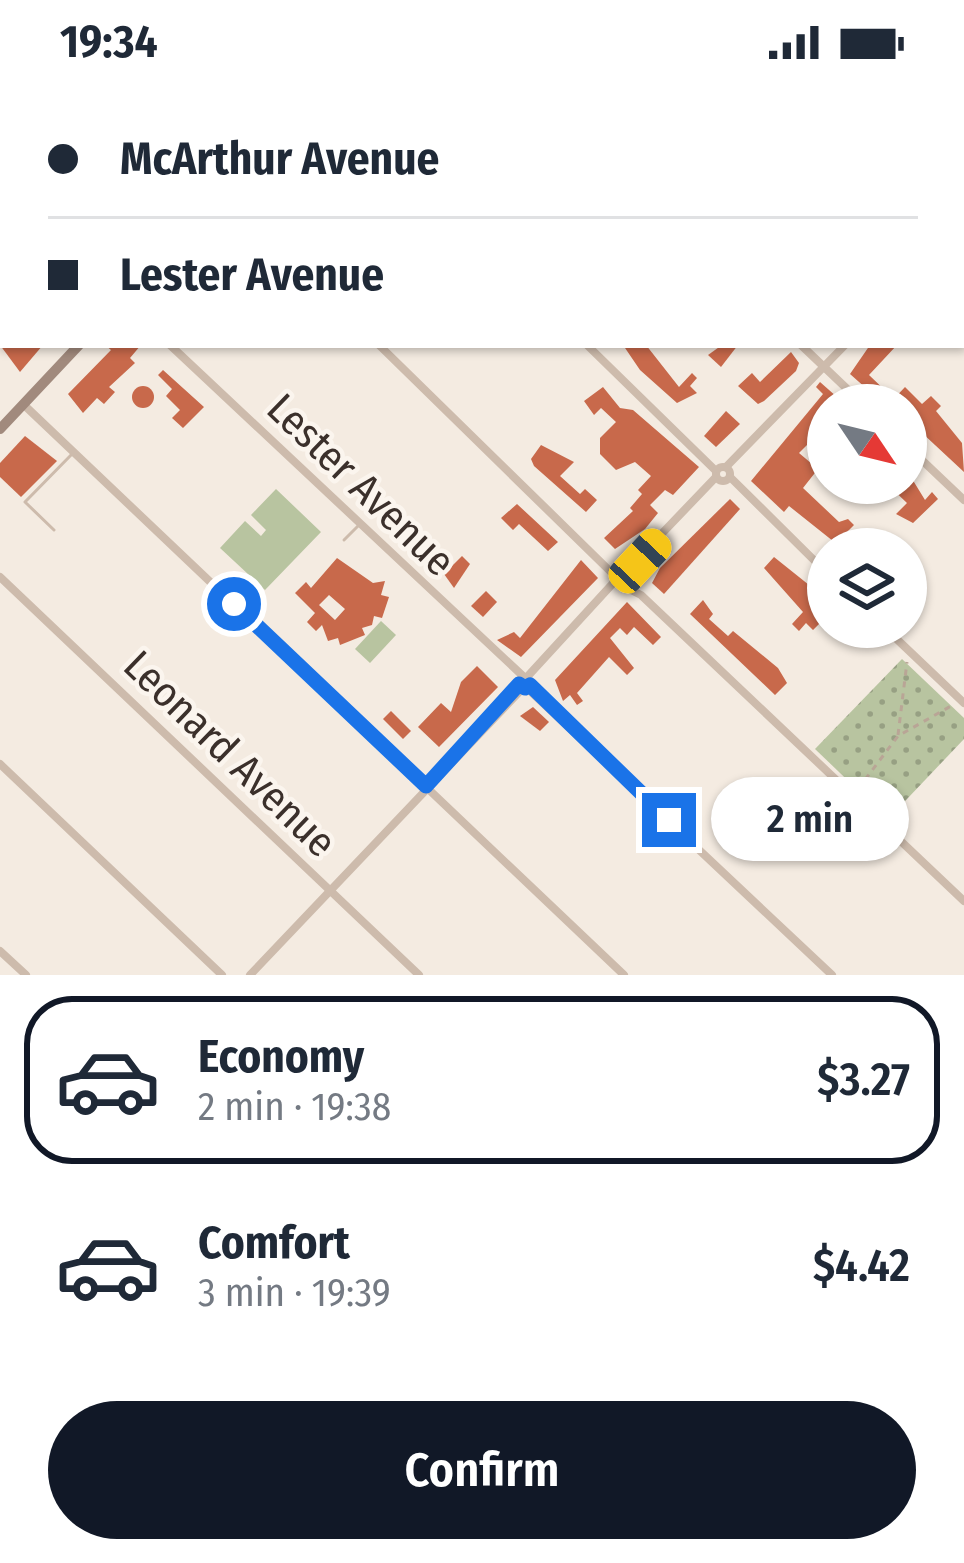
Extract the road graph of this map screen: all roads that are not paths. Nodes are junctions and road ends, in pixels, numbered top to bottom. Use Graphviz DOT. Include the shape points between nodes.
graph roads {
  1 [pos="77,348"];
  2 [pos="173,348"];
  3 [pos="382,348"];
  4 [pos="590,348"];
  5 [pos="804,348"];
  6 [pos="842,348"];
  7 [pos="824,367"];
  8 [pos="842,384"];
  9 [pos="23,404"];
  10 [pos="0,429"];
  11 [pos="74,452"];
  12 [pos="927,465"];
  13 [pos="723,474"];
  14 [pos="964,500"];
  15 [pos="359,525"];
  16 [pos="54,530"];
  17 [pos="344,540"];
  18 [pos="807,554"];
  19 [pos="0,577"];
  20 [pos="624,578"];
  21 [pos="906,648"];
  22 [pos="525,683"];
  23 [pos="964,703"];
  24 [pos="0,764"];
  25 [pos="426,786"];
  26 [pos="330,891"];
  27 [pos="964,901"];
  28 [pos="0,950"];
  29 [pos="251,974"];
  30 [pos="26,975"];
  31 [pos="222,975"];
  32 [pos="419,975"];
  33 [pos="624,975"];
  34 [pos="832,975"];
  1 -- 9 [label="main road"];
  2 -- 15 [label="street, Lester Avenue"];
  3 -- 20 [label="street"];
  4 -- 13 [label="street"];
  5 -- 7 [label="street"];
  6 -- 7 [label="street"];
  7 -- 8 [label="street"];
  7 -- 13 [label="street"];
  9 -- 10 [label="main road"];
  9 -- 11 [label="street"];
  11 -- 16 [label="lane" via="26,502"];
  11 -- 25 [label="street"];
  12 -- 14 [label="street"];
  13 -- 18 [label="street"];
  13 -- 20 [label="street"];
  15 -- 17 [label="lane"];
  15 -- 22 [label="street, Lester Avenue"];
  19 -- 26 [label="street, Leonard Avenue"];
  20 -- 22 [label="street"];
  20 -- 27 [label="street"];
  21 -- 23 [label="street"];
  22 -- 25 [label="street"];
  22 -- 34 [label="street, Lester Avenue"];
  24 -- 31 [label="street"];
  25 -- 26 [label="street"];
  25 -- 33 [label="street"];
  26 -- 29 [label="street"];
  26 -- 32 [label="street, Leonard Avenue"];
  28 -- 30 [label="street"];
}
